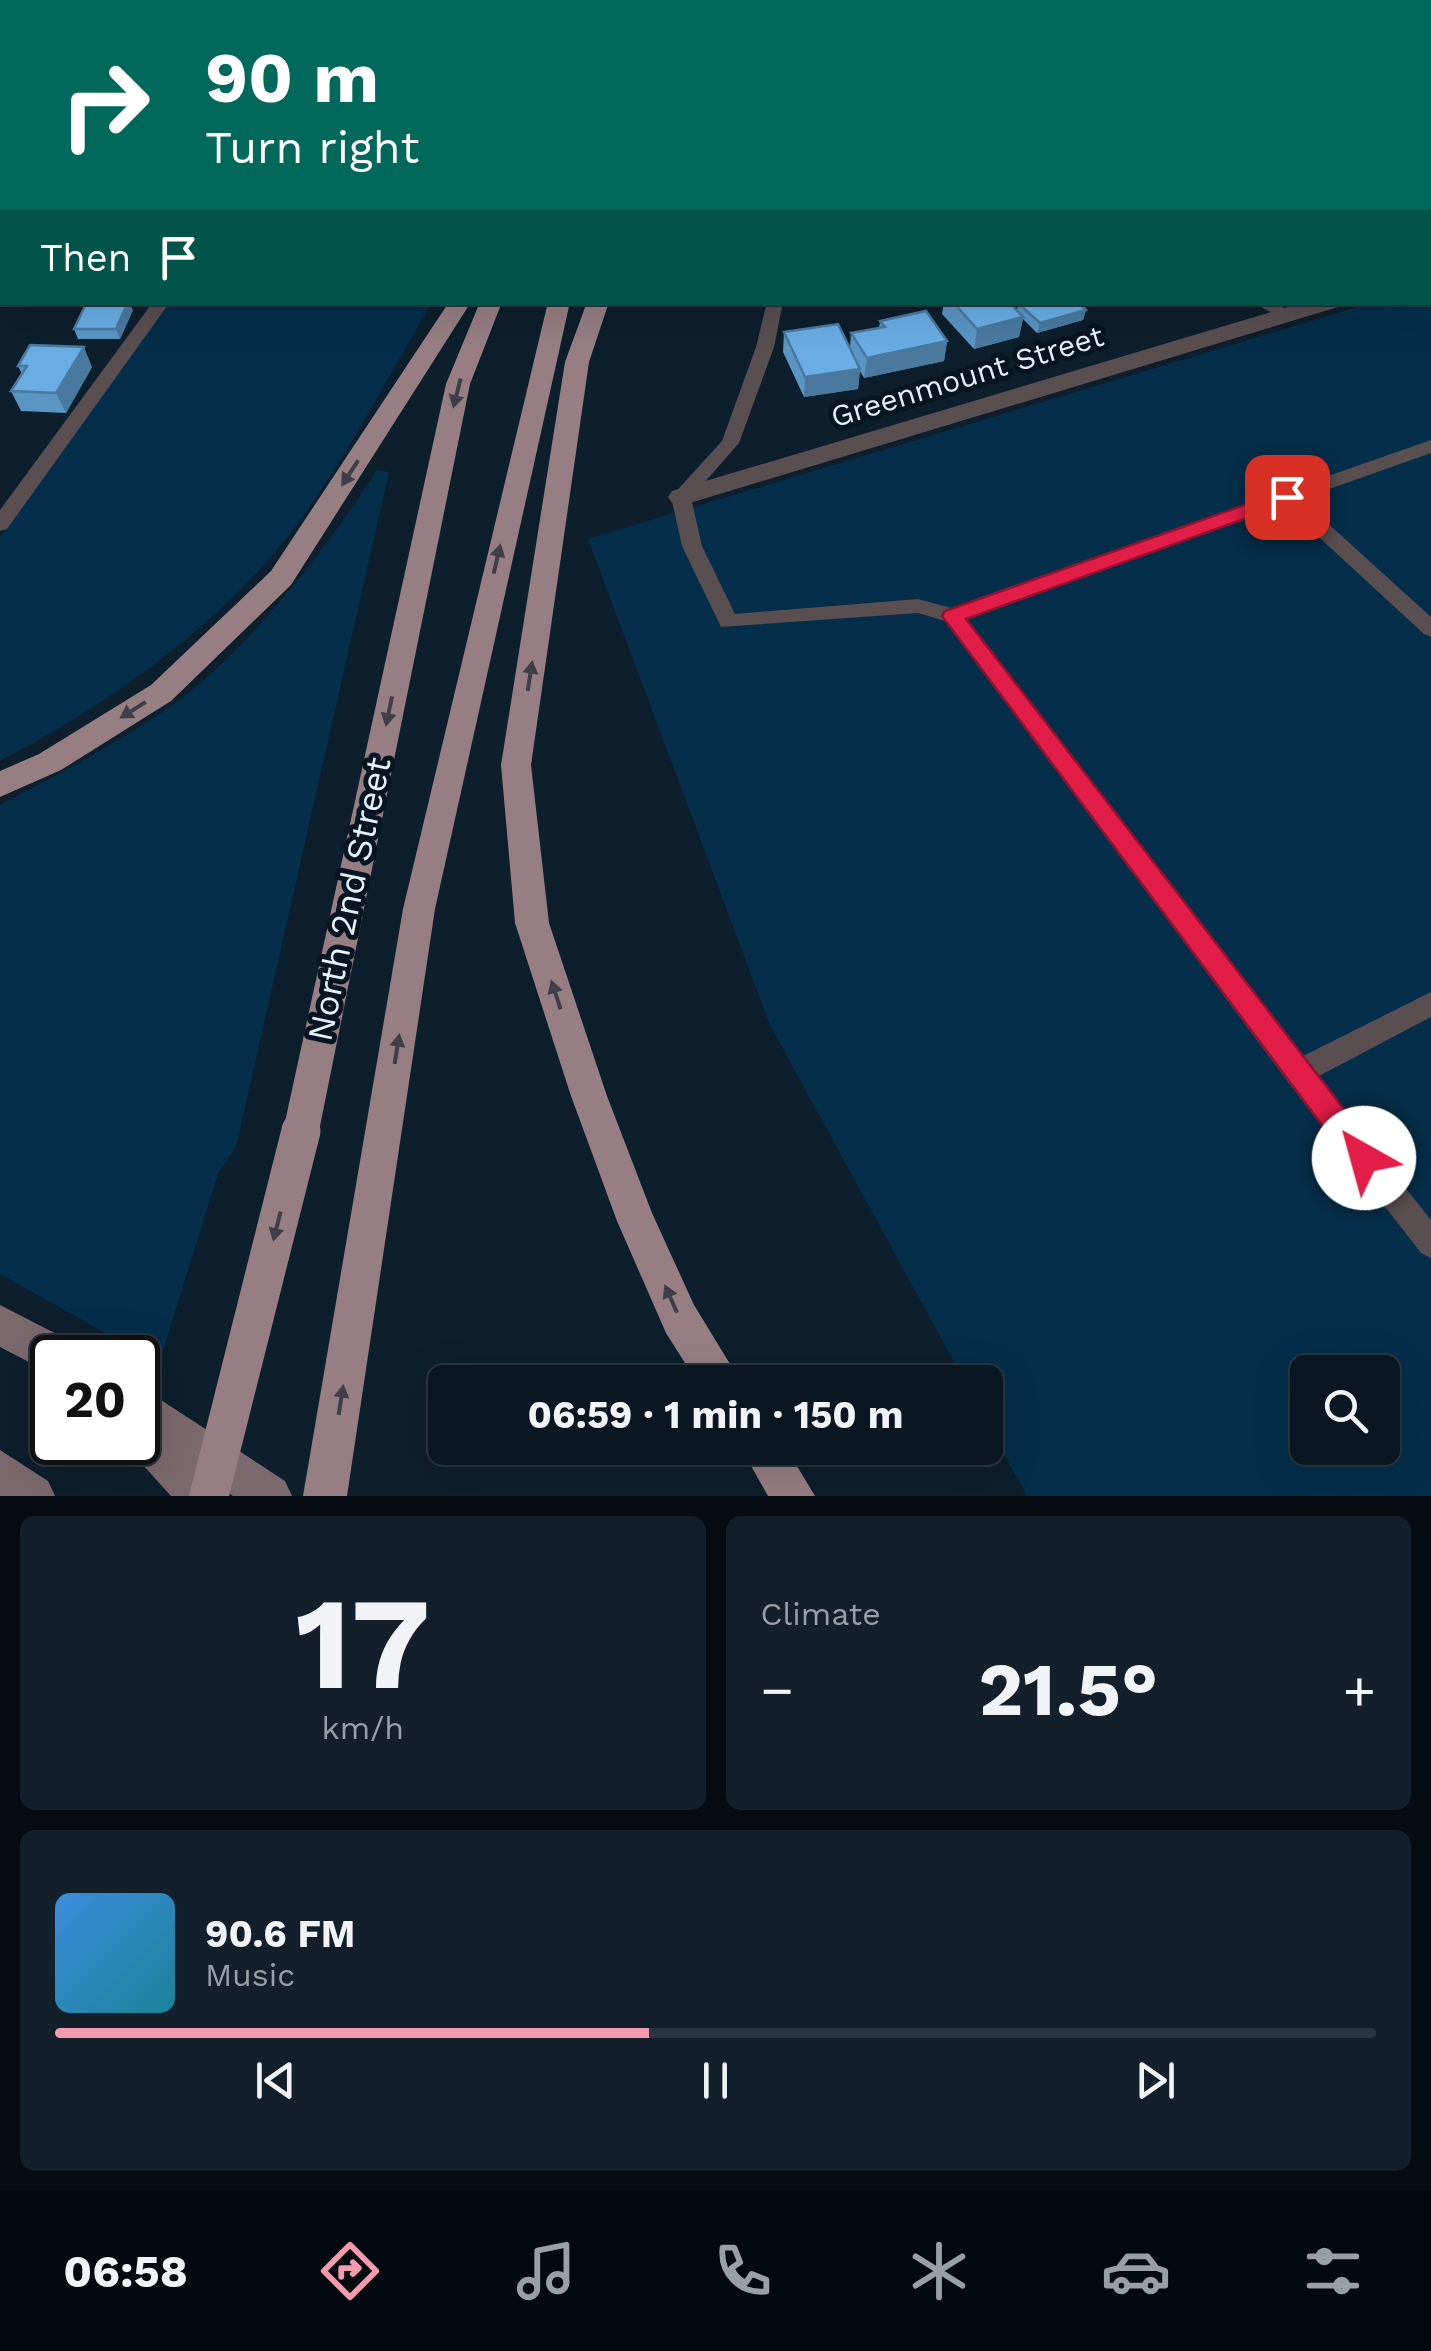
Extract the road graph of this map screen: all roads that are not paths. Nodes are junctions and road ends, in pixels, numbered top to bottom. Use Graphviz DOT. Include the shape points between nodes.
graph roads {
  1 [pos="160,305"];
  2 [pos="458,305"];
  3 [pos="490,305"];
  4 [pos="558,305"];
  5 [pos="597,305"];
  6 [pos="619,305"];
  7 [pos="774,305"];
  8 [pos="1266,305"];
  9 [pos="1320,305"];
  10 [pos="1287,315"];
  11 [pos="569,428"];
  12 [pos="1431,446"];
  13 [pos="682,497"];
  14 [pos="1287,497"];
  15 [pos="0,524"];
  16 [pos="952,616"];
  17 [pos="1431,628"];
  18 [pos="0,785"];
  19 [pos="1431,1004"];
  20 [pos="1297,1073"];
  21 [pos="1431,1243"];
  22 [pos="0,1325"];
  23 [pos="30,1341"];
  24 [pos="710,1365"];
  25 [pos="160,1421"];
  26 [pos="160,1453"];
  27 [pos="773,1465"];
  28 [pos="0,1471"];
  29 [pos="33,1496"];
  30 [pos="200,1496"];
  31 [pos="209,1496"];
  32 [pos="270,1496"];
  33 [pos="325,1496"];
  34 [pos="794,1496"];
  1 -- 15 [label="lane"];
  2 -- 18 [label="main road, one-way" via="280,578 161,693"];
  3 -- 31 [label="main road, North 2nd Street, one-way, bridge" via="458,384 301,1132"];
  33 -- 4 [label="main road, North 2nd Street, one-way" via="419,908"];
  5 -- 11 [label="main road" via="577,362"];
  6 -- 11 [label="main road"];
  7 -- 13 [label="lane" via="730,443"];
  8 -- 10 [label="lane"];
  9 -- 10 [label="street, Greenmount Street"];
  10 -- 13 [label="street, Greenmount Street"];
  24 -- 11 [label="main road, one-way" via="680,1320 636,1222 532,922 516,765"];
  12 -- 14 [label="lane"];
  13 -- 16 [label="lane" via="692,546 728,622 918,606"];
  14 -- 16 [label="lane"];
  14 -- 17 [label="lane"];
  16 -- 20 [label="lane"];
  19 -- 20 [label="lane"];
  20 -- 21 [label="lane"];
  22 -- 23 [label="main road"];
  25 -- 32 [label="main road"];
  26 -- 30 [label="main road"];
  27 -- 34 [label="main road"];
  28 -- 29 [label="main road"];
}
